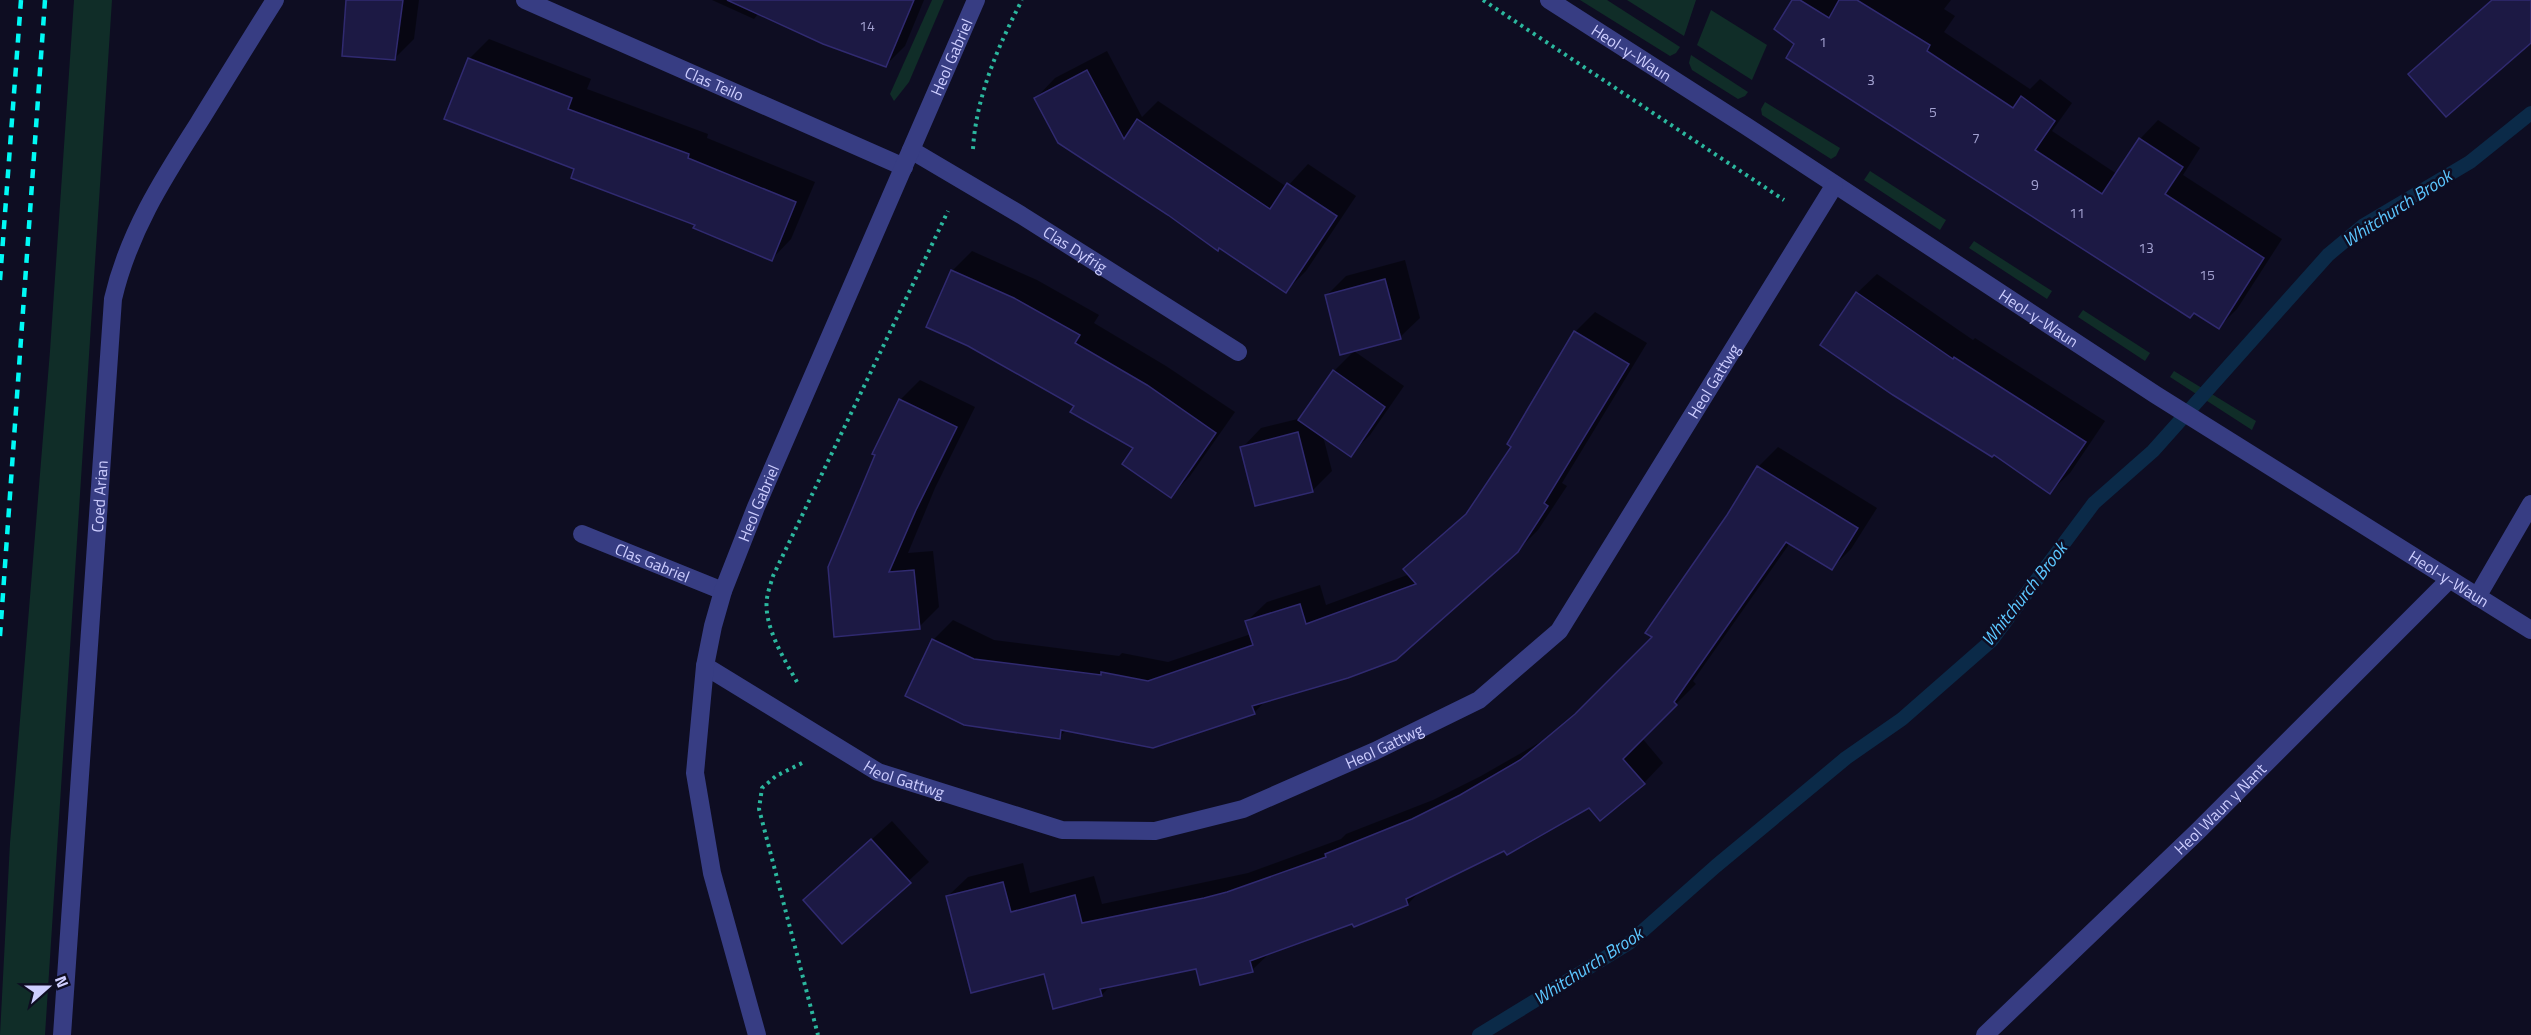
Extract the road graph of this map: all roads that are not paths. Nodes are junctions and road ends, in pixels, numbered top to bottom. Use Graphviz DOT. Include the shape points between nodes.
graph roads {
  1 [pos="275,0"];
  2 [pos="525,0"];
  3 [pos="976,0"];
  4 [pos="1549,0"];
  5 [pos="908,159"];
  6 [pos="1834,186"];
  7 [pos="1238,352"];
  8 [pos="2531,504"];
  9 [pos="582,534"];
  10 [pos="2449,580"];
  11 [pos="723,591"];
  12 [pos="2477,597"];
  13 [pos="2531,630"];
  14 [pos="705,666"];
  15 [pos="62,1035"];
  16 [pos="757,1035"];
  17 [pos="1985,1035"];
  1 -- 15 [label="street, Coed Arian" via="154,192 136,228 113,299"];
  2 -- 5 [label="street, Clas Teilo"];
  3 -- 5 [label="street, Heol Gabriel"];
  4 -- 6 [label="street, Heol-y-Waun"];
  5 -- 7 [label="street, Clas Dyfrig" via="963,180"];
  5 -- 11 [label="street, Heol Gabriel"];
  6 -- 10 [label="street, Heol-y-Waun"];
  6 -- 14 [label="street, Heol Gattwg" via="1559,631 1479,700 1375,752 1243,809 1155,831 1062,830 878,772"];
  8 -- 12 [label="street"];
  9 -- 11 [label="street, Clas Gabriel"];
  10 -- 12 [label="street, Heol-y-Waun"];
  10 -- 17 [label="street, Heol Waun y Nant" via="2197,832"];
  11 -- 14 [label="street, Heol Gabriel"];
  12 -- 13 [label="street, Heol-y-Waun"];
  14 -- 16 [label="street, Heol Gabriel" via="695,772 712,873"];
}
